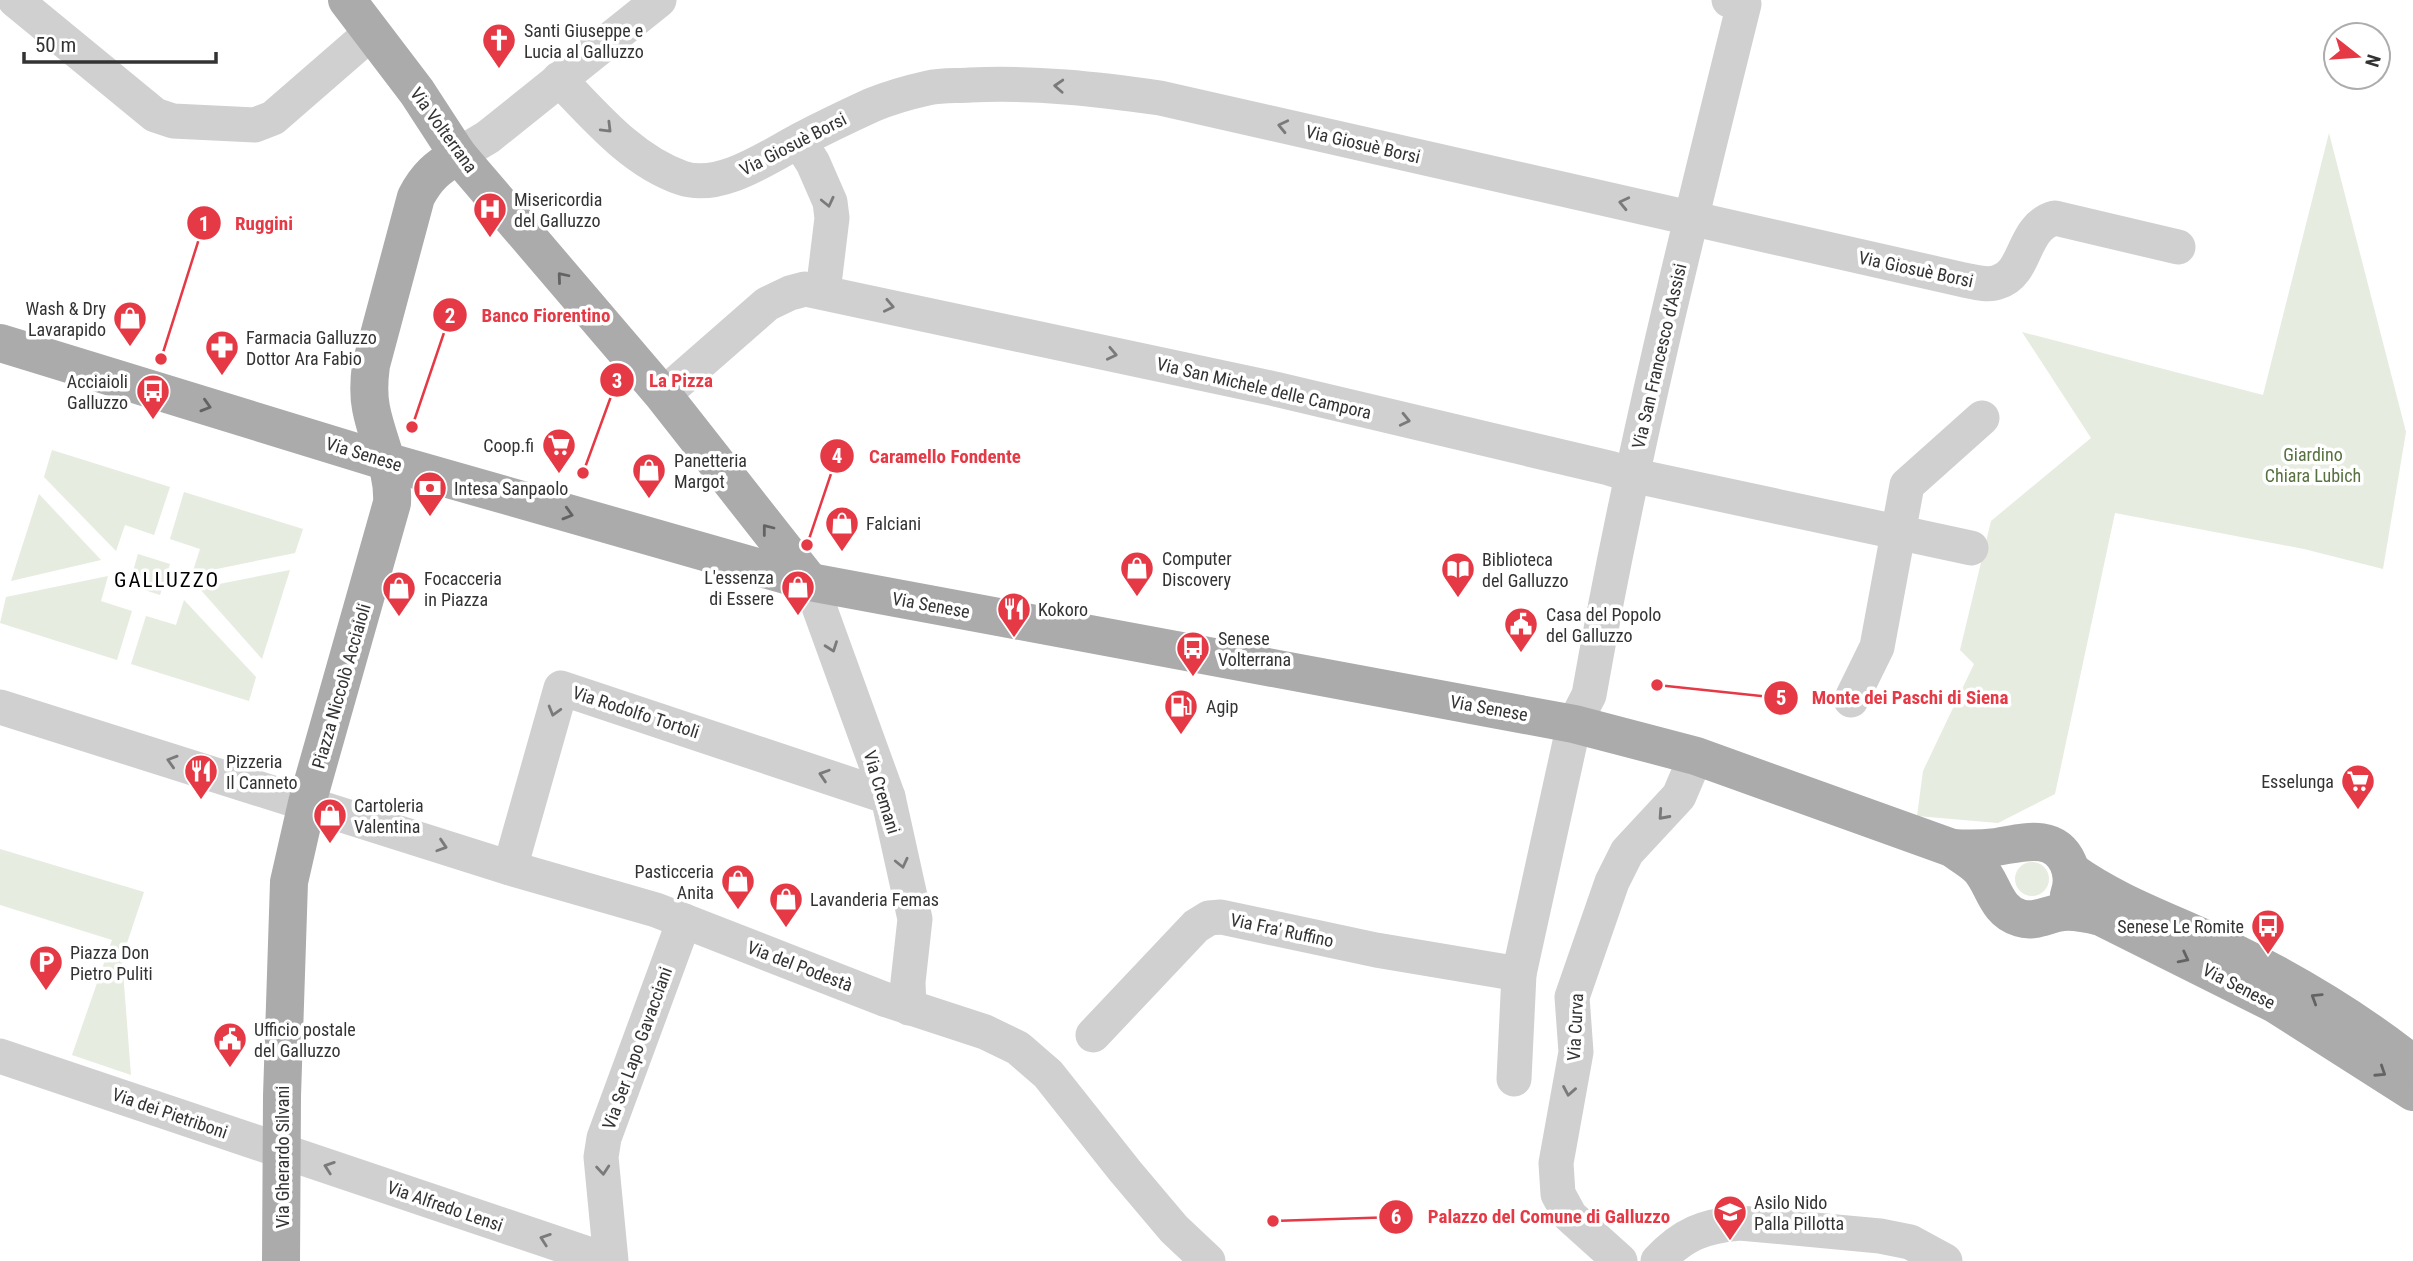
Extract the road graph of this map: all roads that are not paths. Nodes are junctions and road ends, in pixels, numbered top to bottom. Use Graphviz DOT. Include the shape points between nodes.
graph roads {
  1 [pos="15,0"];
  2 [pos="347,0"];
  3 [pos="659,0"];
  4 [pos="1728,0"];
  5 [pos="372,32"];
  6 [pos="559,79"];
  7 [pos="799,141"];
  8 [pos="458,155"];
  9 [pos="1691,219"];
  10 [pos="2178,247"];
  11 [pos="823,292"];
  12 [pos="0,343"];
  13 [pos="663,395"];
  14 [pos="1982,418"];
  15 [pos="385,461"];
  16 [pos="1631,475"];
  17 [pos="1897,533"];
  18 [pos="1971,548"];
  19 [pos="810,582"];
  20 [pos="1851,700"];
  21 [pos="0,707"];
  22 [pos="1574,724"];
  23 [pos="1696,756"];
  24 [pos="888,797"];
  25 [pos="307,803"];
  26 [pos="2014,844"];
  27 [pos="1952,848"];
  28 [pos="510,868"];
  29 [pos="2071,871"];
  30 [pos="1991,884"];
  31 [pos="2053,914"];
  32 [pos="684,921"];
  33 [pos="1519,974"];
  34 [pos="909,1008"];
  35 [pos="1093,1035"];
  36 [pos="0,1056"];
  37 [pos="2413,1064"];
  38 [pos="1514,1079"];
  39 [pos="2413,1092"];
  40 [pos="281,1150"];
  41 [pos="281,1261"];
  42 [pos="610,1261"];
  43 [pos="1208,1261"];
  44 [pos="1620,1261"];
  45 [pos="1658,1261"];
  46 [pos="1945,1261"];
  1 -- 5 [label="street" via="155,115 173,121 255,125 273,118"];
  2 -- 5 [label="main road, Via Volterrana"];
  3 -- 6 [label="street"];
  4 -- 9 [label="street, Via San Francesco d'Assisi" via="1744,4"];
  5 -- 8 [label="main road, Via Volterrana"];
  6 -- 7 [label="street, Via Giosuè Borsi, one-way" via="622,142 658,168 685,179 730,176"];
  6 -- 8 [label="street"];
  9 -- 7 [label="street, Via Giosuè Borsi, one-way" via="1160,98 1094,88 1009,83 929,87 875,104"];
  7 -- 11 [label="street, one-way" via="830,202"];
  13 -- 8 [label="main road, Via Volterrana, one-way"];
  8 -- 15 [label="main road, Piazza Niccolò Acciaioli" via="425,179 416,198 371,365 368,392"];
  9 -- 10 [label="street, Via Giosuè Borsi" via="1986,283 2010,275 2034,231 2045,220 2055,218"];
  9 -- 16 [label="street, Via San Francesco d'Assisi"];
  11 -- 13 [label="street, Via San Michele delle Campora" via="805,289 767,304"];
  11 -- 16 [label="street, Via San Michele delle Campora, one-way" via="1285,391"];
  12 -- 15 [label="main road, Via Senese, one-way"];
  19 -- 13 [label="main road, Via Volterrana, one-way"];
  14 -- 17 [label="street" via="1907,485"];
  15 -- 19 [label="main road, Via Senese, one-way"];
  15 -- 25 [label="main road, Piazza Niccolò Acciaioli" via="393,491 390,515"];
  16 -- 17 [label="street, Via San Michele delle Campora"];
  16 -- 22 [label="street, Via San Francesco d'Assisi" via="1589,695"];
  17 -- 18 [label="street, Via San Michele delle Campora"];
  17 -- 20 [label="street" via="1877,647"];
  19 -- 22 [label="main road, Via Senese"];
  19 -- 24 [label="street, Via Cremani, one-way"];
  25 -- 21 [label="street, one-way"];
  22 -- 23 [label="main road, Via Senese"];
  22 -- 33 [label="street"];
  23 -- 27 [label="main road, Via Senese"];
  23 -- 44 [label="street, Via Curva, one-way" via="1679,796 1627,852 1572,997 1576,1052 1556,1163 1558,1194 1570,1216"];
  24 -- 28 [label="street, Via Rodolfo Tortoli, one-way" via="561,688"];
  24 -- 34 [label="street, Via Cremani, one-way" via="915,919"];
  25 -- 28 [label="street, Via del Podestà, one-way"];
  25 -- 40 [label="main road, Via Gherardo Silvani" via="289,883"];
  26 -- 27 [label="main road, Via Senese"];
  26 -- 29 [label="main road, Via Senese" via="2037,841 2052,845 2064,855"];
  26 -- 30 [label="main road" via="1999,858"];
  27 -- 30 [label="main road, Via Senese" via="1975,864"];
  28 -- 32 [label="street, Via del Podestà"];
  29 -- 31 [label="main road" via="2070,892"];
  37 -- 29 [label="main road, Via Senese, one-way" via="2373,1033 2292,983 2110,896"];
  30 -- 31 [label="main road, Via Senese" via="1998,902 2011,915 2030,920"];
  31 -- 39 [label="main road, Via Senese, one-way" via="2101,917 2151,941 2274,1004"];
  32 -- 34 [label="street, Via del Podestà"];
  32 -- 42 [label="street, Via Ser Lapo Gavacciani, one-way" via="604,1138 601,1157"];
  33 -- 35 [label="street, Via Fra' Ruffino" via="1376,950 1221,916 1196,926"];
  33 -- 38 [label="street"];
  34 -- 43 [label="street, Via del Podestà" via="985,1032 1018,1048 1048,1074 1174,1229"];
  36 -- 40 [label="street, Via dei Pietriboni"];
  40 -- 41 [label="main road, Via Gherardo Silvani"];
  42 -- 40 [label="street, Via Alfredo Lensi, one-way"];
  45 -- 46 [label="street" via="1698,1231 1740,1223 1880,1236 1910,1242"];
}
